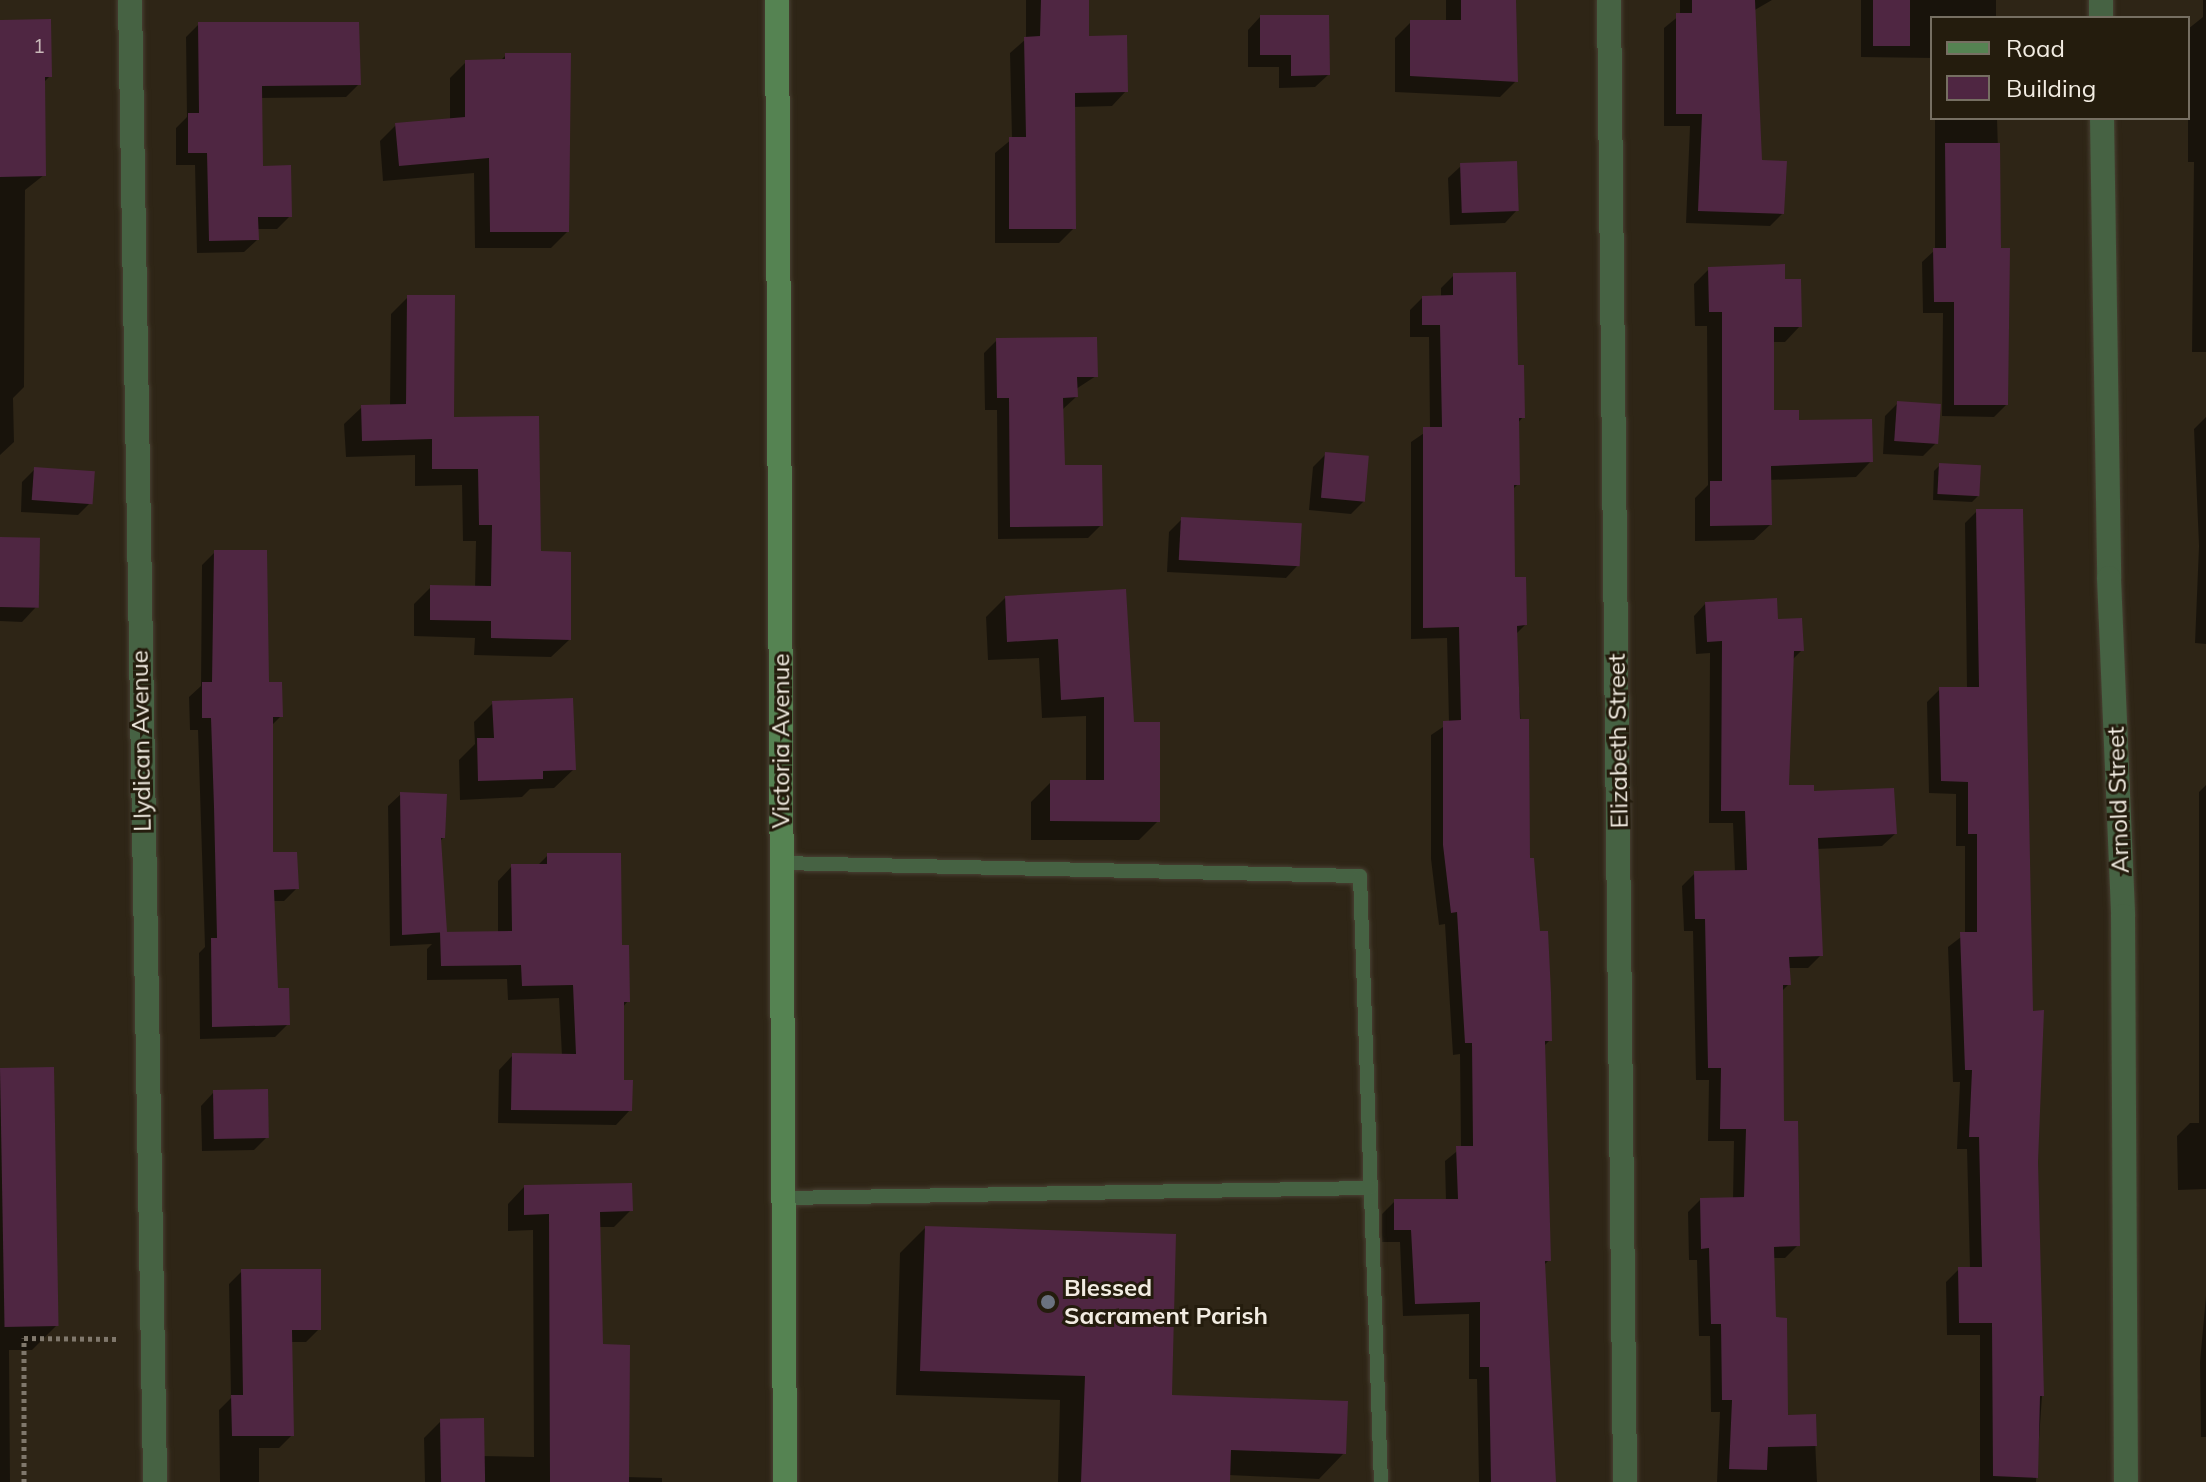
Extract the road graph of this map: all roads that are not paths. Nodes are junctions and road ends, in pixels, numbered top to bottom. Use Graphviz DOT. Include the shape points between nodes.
graph roads {
  1 [pos="130,0"];
  2 [pos="777,0"];
  3 [pos="1609,0"];
  4 [pos="2102,120"];
  5 [pos="781,863"];
  6 [pos="1371,1188"];
  7 [pos="784,1198"];
  8 [pos="155,1482"];
  9 [pos="785,1482"];
  10 [pos="1381,1482"];
  11 [pos="1625,1482"];
  12 [pos="2126,1482"];
  1 -- 8 [label="street, Llydican Avenue"];
  2 -- 5 [label="street, Victoria Avenue"];
  3 -- 11 [label="street, Elizabeth Street"];
  4 -- 12 [label="street, Arnold Street" via="2109,578 2123,916"];
  5 -- 6 [label="lane" via="1360,876"];
  5 -- 7 [label="street, Victoria Avenue"];
  6 -- 7 [label="lane"];
  6 -- 10 [label="lane"];
  7 -- 9 [label="street, Victoria Avenue"];
}
